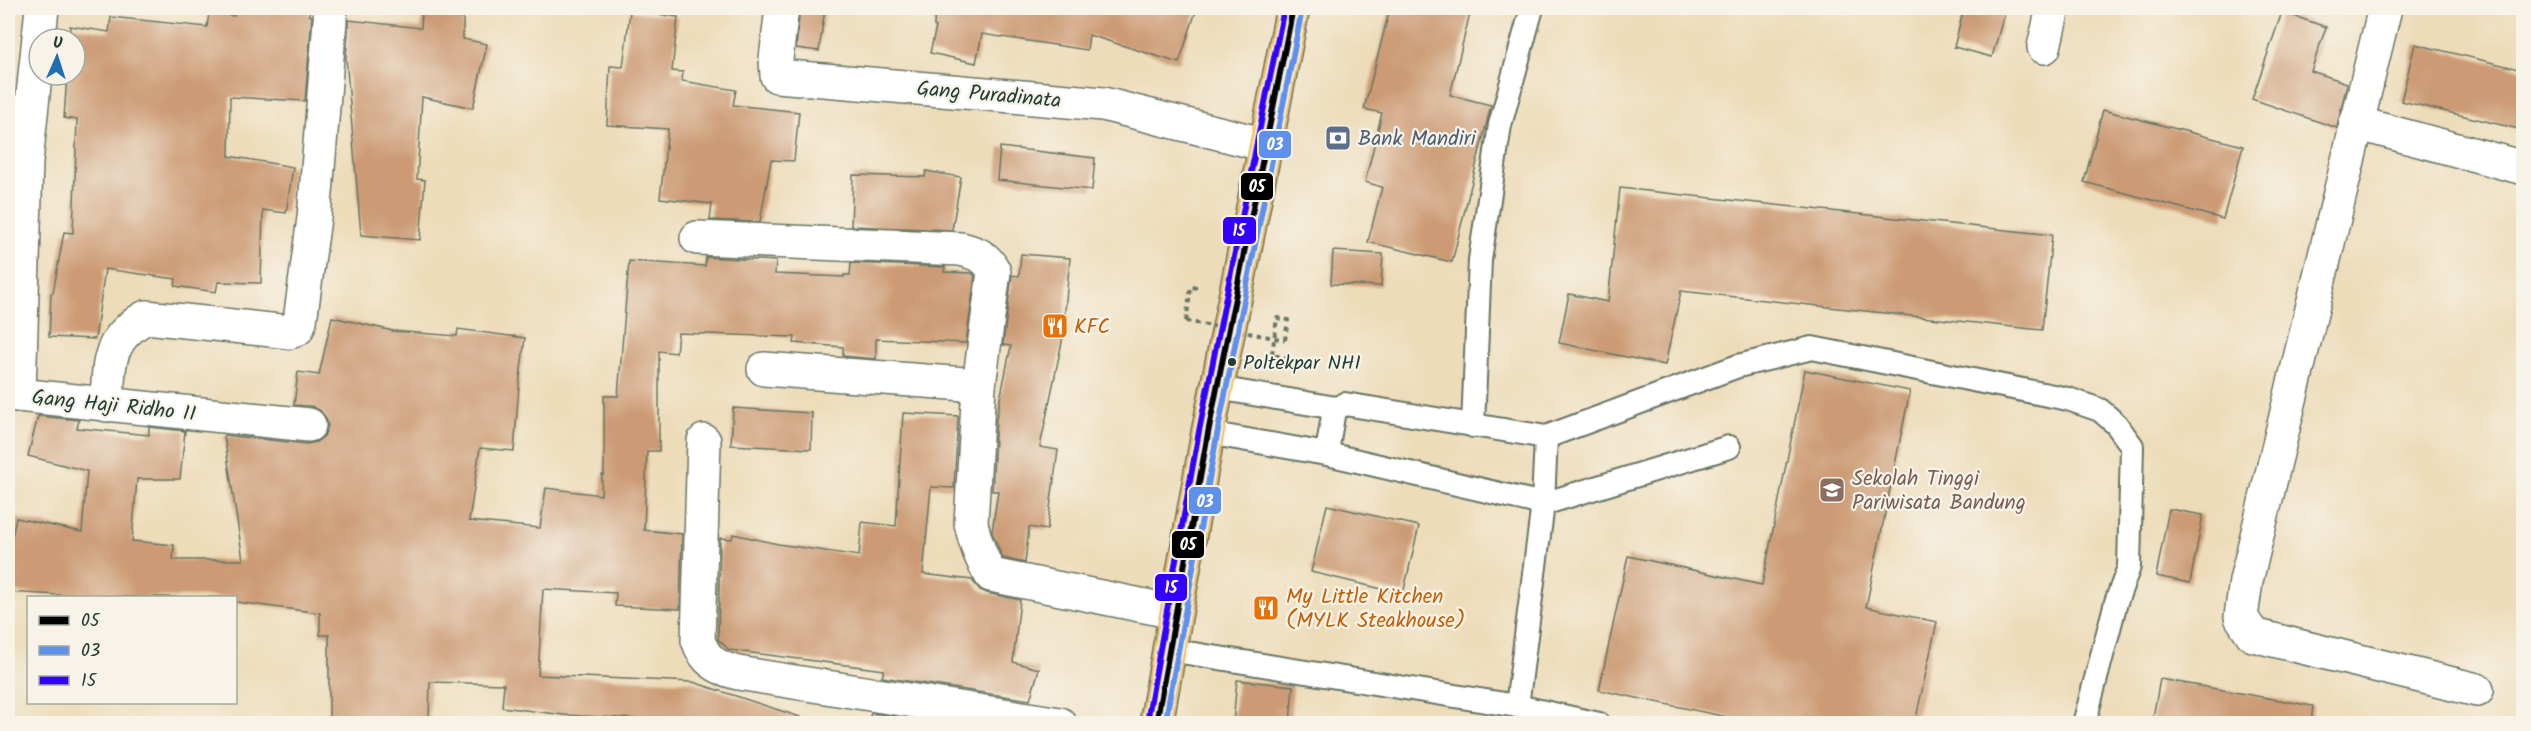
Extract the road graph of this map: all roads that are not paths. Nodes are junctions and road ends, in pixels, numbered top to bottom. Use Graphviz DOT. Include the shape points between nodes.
graph roads {
  1 [pos="42,8"];
  2 [pos="331,8"];
  3 [pos="782,8"];
  4 [pos="1293,8"];
  5 [pos="1532,8"];
  6 [pos="2053,8"];
  7 [pos="2385,8"];
  8 [pos="2044,47"];
  9 [pos="2356,123"];
  10 [pos="1266,146"];
  11 [pos="2523,168"];
  12 [pos="697,238"];
  13 [pos="764,369"];
  14 [pos="979,385"];
  15 [pos="1217,388"];
  16 [pos="13,395"];
  17 [pos="107,405"];
  18 [pos="1336,408"];
  19 [pos="309,425"];
  20 [pos="1473,426"];
  21 [pos="1208,433"];
  22 [pos="1546,437"];
  23 [pos="704,441"];
  24 [pos="1730,447"];
  25 [pos="1332,455"];
  26 [pos="1543,504"];
  27 [pos="1175,612"];
  28 [pos="1169,650"];
  29 [pos="2477,690"];
  30 [pos="1517,706"];
  31 [pos="1060,723"];
  32 [pos="1156,723"];
  33 [pos="1599,723"];
  34 [pos="2085,723"];
  1 -- 16 [label="street, Gang Haji Ridho II" via="26,162"];
  2 -- 17 [label="street" via="314,218 297,329 290,332 146,317 133,324 114,347 109,362"];
  3 -- 10 [label="street, Gang Puradinata" via="777,76 1103,104"];
  4 -- 10 [label="main road"];
  5 -- 20 [label="lane" via="1500,125 1480,260"];
  6 -- 8 [label="street"];
  7 -- 9 [label="street"];
  9 -- 11 [label="street"];
  9 -- 29 [label="street" via="2246,581 2241,617 2253,635"];
  10 -- 15 [label="main road"];
  12 -- 14 [label="street" via="961,249 989,260 994,272"];
  13 -- 14 [label="street"];
  14 -- 27 [label="street" via="971,523 991,575"];
  15 -- 18 [label="lane"];
  15 -- 21 [label="main road"];
  16 -- 17 [label="street, Gang Haji Ridho II"];
  17 -- 19 [label="street, Gang Haji Ridho II"];
  18 -- 20 [label="lane" via="1346,404"];
  18 -- 25 [label="lane" via="1328,446"];
  20 -- 22 [label="lane"];
  21 -- 25 [label="lane"];
  21 -- 27 [label="main road"];
  22 -- 26 [label="lane"];
  22 -- 34 [label="lane" via="1738,366 1812,348 2068,399 2100,410 2132,446 2129,567 2116,602"];
  23 -- 31 [label="street" via="698,640 709,661 738,673"];
  24 -- 26 [label="lane"];
  25 -- 26 [label="lane"];
  26 -- 30 [label="lane"];
  27 -- 28 [label="main road"];
  28 -- 30 [label="lane"];
  28 -- 32 [label="main road"];
  30 -- 33 [label="lane"];
}
